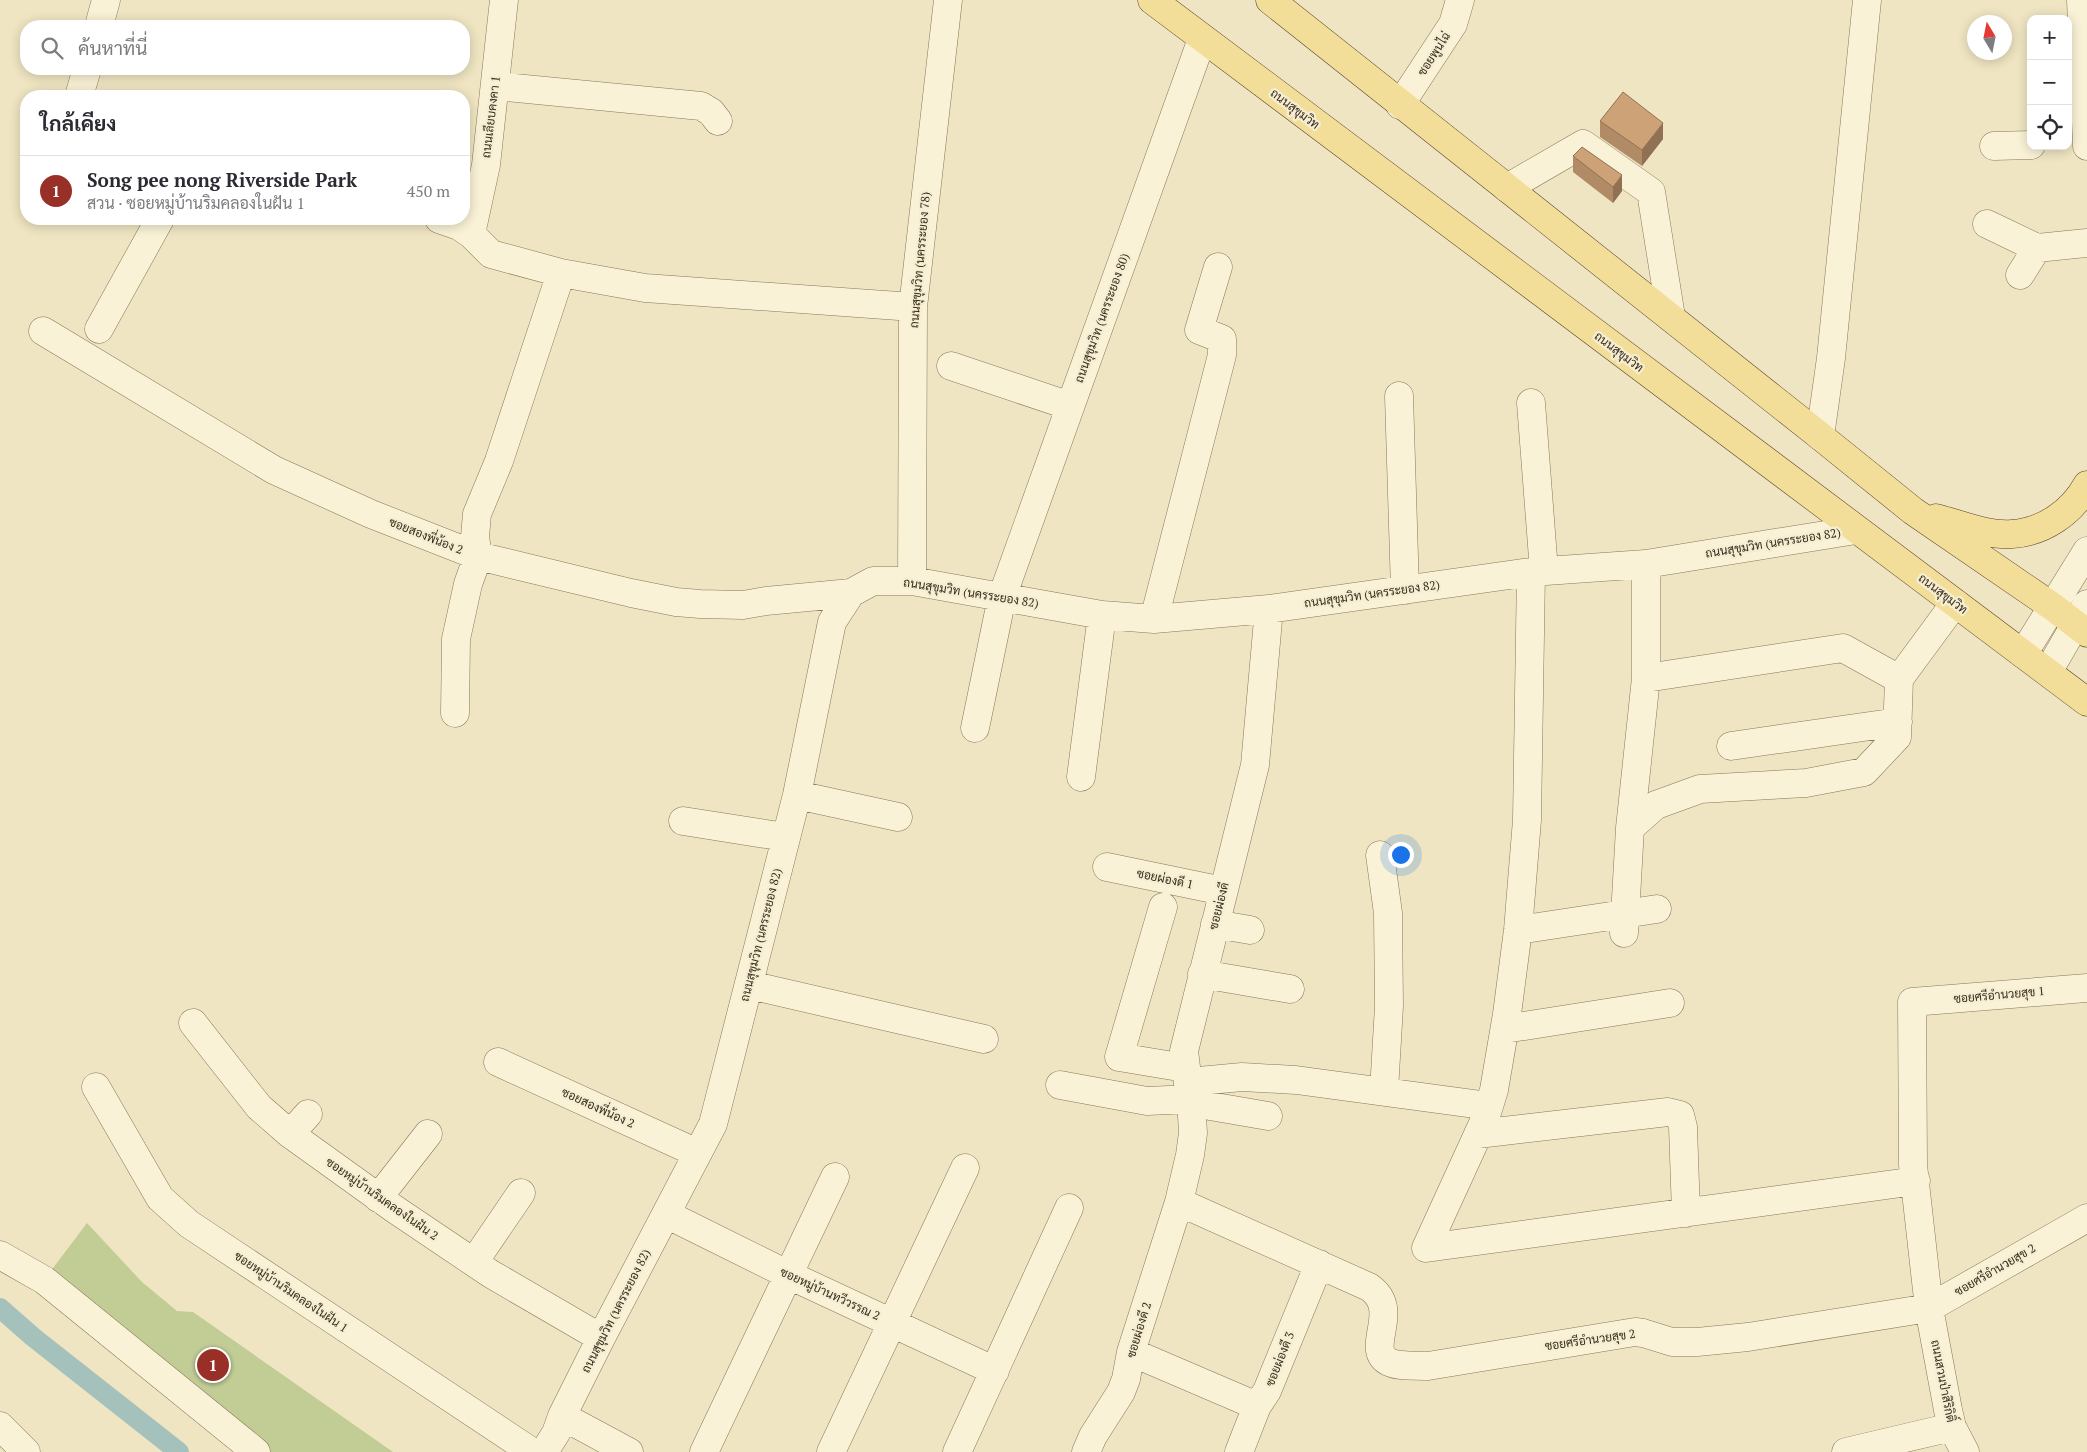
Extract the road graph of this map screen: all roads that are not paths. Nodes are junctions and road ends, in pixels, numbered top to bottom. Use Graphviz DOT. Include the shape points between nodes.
graph roads {
  1 [pos="106,0"];
  2 [pos="504,0"];
  3 [pos="948,0"];
  4 [pos="1152,0"];
  5 [pos="1270,0"];
  6 [pos="1460,0"];
  7 [pos="1867,0"];
  8 [pos="2079,3"];
  9 [pos="101,20"];
  10 [pos="1202,39"];
  11 [pos="85,75"];
  12 [pos="494,86"];
  13 [pos="81,90"];
  14 [pos="1400,105"];
  15 [pos="718,121"];
  16 [pos="2072,143"];
  17 [pos="2087,144"];
  18 [pos="2027,145"];
  19 [pos="1994,146"];
  20 [pos="1507,188"];
  21 [pos="1987,224"];
  22 [pos="157,225"];
  23 [pos="456,225"];
  24 [pos="471,234"];
  25 [pos="2087,243"];
  26 [pos="2037,248"];
  27 [pos="1218,267"];
  28 [pos="561,273"];
  29 [pos="2020,275"];
  30 [pos="913,307"];
  31 [pos="1671,318"];
  32 [pos="99,328"];
  33 [pos="43,331"];
  34 [pos="951,366"];
  35 [pos="1399,396"];
  36 [pos="1531,403"];
  37 [pos="1070,406"];
  38 [pos="1820,436"];
  39 [pos="2087,484"];
  40 [pos="1913,511"];
  41 [pos="1856,530"];
  42 [pos="2087,551"];
  43 [pos="478,556"];
  44 [pos="1646,564"];
  45 [pos="1538,572"];
  46 [pos="912,581"];
  47 [pos="1405,590"];
  48 [pos="851,593"];
  49 [pos="1002,597"];
  50 [pos="1955,603"];
  51 [pos="2053,607"];
  52 [pos="1269,609"];
  53 [pos="1102,615"];
  54 [pos="1154,620"];
  55 [pos="2084,620"];
  56 [pos="2023,654"];
  57 [pos="2048,672"];
  58 [pos="1646,678"];
  59 [pos="1899,680"];
  60 [pos="2087,702"];
  61 [pos="455,713"];
  62 [pos="1898,722"];
  63 [pos="975,728"];
  64 [pos="1731,746"];
  65 [pos="1080,777"];
  66 [pos="797,794"];
  67 [pos="898,817"];
  68 [pos="683,821"];
  69 [pos="1630,828"];
  70 [pos="785,837"];
  71 [pos="1380,855"];
  72 [pos="1107,867"];
  73 [pos="1223,892"];
  74 [pos="1164,907"];
  75 [pos="1657,909"];
  76 [pos="1624,923"];
  77 [pos="1215,924"];
  78 [pos="1250,930"];
  79 [pos="1518,930"];
  80 [pos="1202,974"];
  81 [pos="749,985"];
  82 [pos="2087,988"];
  83 [pos="1290,989"];
  84 [pos="1912,1002"];
  85 [pos="1670,1003"];
  86 [pos="193,1023"];
  87 [pos="1505,1029"];
  88 [pos="984,1039"];
  89 [pos="498,1062"];
  90 [pos="1192,1083"];
  91 [pos="1060,1085"];
  92 [pos="96,1087"];
  93 [pos="1384,1091"];
  94 [pos="1489,1106"];
  95 [pos="308,1114"];
  96 [pos="1268,1116"];
  97 [pos="290,1134"];
  98 [pos="428,1134"];
  99 [pos="1478,1134"];
  100 [pos="697,1153"];
  101 [pos="965,1168"];
  102 [pos="836,1177"];
  103 [pos="1916,1181"];
  104 [pos="521,1193"];
  105 [pos="378,1198"];
  106 [pos="1179,1202"];
  107 [pos="1069,1208"];
  108 [pos="1686,1213"];
  109 [pos="666,1214"];
  110 [pos="2087,1218"];
  111 [pos="0,1255"];
  112 [pos="474,1262"];
  113 [pos="1319,1264"];
  114 [pos="789,1275"];
  115 [pos="1929,1308"];
  116 [pos="892,1324"];
  117 [pos="601,1338"];
  118 [pos="1131,1352"];
  119 [pos="995,1371"];
  120 [pos="1257,1406"];
  121 [pos="562,1416"];
  122 [pos="0,1426"];
  123 [pos="1952,1427"];
  124 [pos="26,1452"];
  125 [pos="256,1452"];
  126 [pos="532,1452"];
  127 [pos="544,1452"];
  128 [pos="629,1452"];
  129 [pos="704,1452"];
  130 [pos="831,1452"];
  131 [pos="957,1452"];
  132 [pos="1086,1452"];
  133 [pos="1239,1452"];
  134 [pos="1846,1452"];
  135 [pos="1966,1452"];
  1 -- 9 [label="street"];
  2 -- 12 [label="street, ถนนเลียบคงคา 1"];
  3 -- 30 [label="street, ถนนสุขุมวิท (นครระยอง 78)"];
  4 -- 10 [label="main road, ถนนสุขุมวิท"];
  5 -- 14 [label="main road"];
  6 -- 14 [label="street, ซอยพูนไฉ่" via="1453,24"];
  7 -- 38 [label="street" via="1831,358"];
  8 -- 17 [label="street"];
  10 -- 37 [label="street, ถนนสุขุมวิท (นครระยอง 80)"];
  10 -- 41 [label="main road, ถนนสุขุมวิท"];
  11 -- 13 [label="street"];
  12 -- 15 [label="street" via="701,106"];
  12 -- 24 [label="street, ถนนเลียบคงคา 1" via="486,165"];
  14 -- 20 [label="main road"];
  16 -- 17 [label="street"];
  18 -- 19 [label="street"];
  20 -- 31 [label="main road"];
  20 -- 31 [label="street" via="1583,144 1651,192"];
  21 -- 26 [label="street"];
  22 -- 32 [label="street"];
  23 -- 24 [label="street"];
  24 -- 28 [label="street" via="490,254"];
  25 -- 26 [label="street"];
  26 -- 29 [label="street"];
  27 -- 54 [label="street" via="1199,330 1222,339 1222,355"];
  28 -- 30 [label="street" via="645,288"];
  28 -- 43 [label="street" via="499,461 477,514 475,537"];
  30 -- 46 [label="street, ถนนสุขุมวิท (นครระยอง 78)"];
  31 -- 38 [label="main road"];
  33 -- 43 [label="street, ซอยสองพี่น้อง 2" via="274,470 371,514"];
  34 -- 37 [label="street"];
  35 -- 47 [label="street"];
  36 -- 45 [label="street"];
  37 -- 49 [label="street, ถนนสุขุมวิท (นครระยอง 80)"];
  38 -- 40 [label="main road"];
  39 -- 40 [label="main road" via="2079,499 2064,514 2040,528 2012,534 1984,531"];
  40 -- 51 [label="main road"];
  41 -- 44 [label="street, ถนนสุขุมวิท (นครระยอง 82)"];
  41 -- 50 [label="main road, ถนนสุขุมวิท"];
  42 -- 51 [label="street"];
  43 -- 48 [label="street, ซอยสองพี่น้อง 2" via="676,602 743,605"];
  43 -- 61 [label="street" via="456,639"];
  44 -- 45 [label="street, ถนนสุขุมวิท (นครระยอง 82)"];
  44 -- 58 [label="street"];
  45 -- 47 [label="street, ถนนสุขุมวิท (นครระยอง 82)"];
  45 -- 79 [label="street"];
  46 -- 48 [label="street, ถนนสุขุมวิท (นครระยอง 82)" via="873,581"];
  46 -- 49 [label="street, ถนนสุขุมวิท (นครระยอง 82)"];
  47 -- 52 [label="street, ถนนสุขุมวิท (นครระยอง 82)"];
  48 -- 66 [label="street, ถนนสุขุมวิท (นครระยอง 82)" via="832,622"];
  49 -- 53 [label="street, ถนนสุขุมวิท (นครระยอง 82)"];
  49 -- 63 [label="street, ถนนสุขุมวิท (นครระยอง 80)"];
  50 -- 56 [label="main road, ถนนสุขุมวิท"];
  50 -- 59 [label="street"];
  51 -- 55 [label="main road"];
  51 -- 56 [label="street"];
  52 -- 54 [label="street, ถนนสุขุมวิท (นครระยอง 82)"];
  52 -- 73 [label="street, ซอยผ่องดี" via="1255,765"];
  53 -- 54 [label="street, ถนนสุขุมวิท (นครระยอง 82)"];
  53 -- 65 [label="street"];
  55 -- 57 [label="street"];
  56 -- 57 [label="main road, ถนนสุขุมวิท"];
  57 -- 60 [label="main road, ถนนสุขุมวิท"];
  58 -- 59 [label="street" via="1843,648"];
  58 -- 69 [label="street"];
  59 -- 62 [label="street"];
  62 -- 64 [label="street"];
  62 -- 69 [label="street" via="1897,737 1864,772 1806,783 1700,789 1656,805"];
  66 -- 67 [label="street"];
  66 -- 70 [label="street, ถนนสุขุมวิท (นครระยอง 82)"];
  68 -- 70 [label="street"];
  69 -- 76 [label="street"];
  70 -- 81 [label="street, ถนนสุขุมวิท (นครระยอง 82)"];
  71 -- 93 [label="street" via="1388,913 1390,1006"];
  72 -- 73 [label="street, ซอยผ่องดี 1"];
  73 -- 77 [label="street, ซอยผ่องดี"];
  74 -- 90 [label="street" via="1119,1056"];
  75 -- 76 [label="street"];
  76 -- 79 [label="street"];
  77 -- 78 [label="street"];
  77 -- 80 [label="street, ซอยผ่องดี"];
  79 -- 87 [label="street"];
  80 -- 83 [label="street"];
  80 -- 90 [label="street, ซอยผ่องดี" via="1184,1051"];
  81 -- 88 [label="street"];
  81 -- 100 [label="street, ถนนสุขุมวิท (นครระยอง 82)" via="713,1124"];
  82 -- 84 [label="street, ซอยศรีอำนวยสุข 1"];
  84 -- 103 [label="street, ถนนสวนป่าสิริกิติ์" via="1913,1165"];
  85 -- 87 [label="street"];
  86 -- 97 [label="street, ซอยหมู่บ้านริมคลองในฝัน 2" via="259,1107"];
  87 -- 94 [label="street"];
  89 -- 100 [label="street, ซอยสองพี่น้อง 2"];
  90 -- 91 [label="street" via="1147,1101"];
  90 -- 93 [label="street" via="1269,1078"];
  90 -- 96 [label="street" via="1210,1106"];
  90 -- 106 [label="street, ซอยผ่องดี" via="1193,1133"];
  92 -- 126 [label="street, ซอยหมู่บ้านริมคลองในฝัน 1" via="160,1198 174,1211"];
  93 -- 94 [label="street"];
  94 -- 99 [label="street"];
  95 -- 97 [label="street"];
  97 -- 105 [label="street, ซอยหมู่บ้านริมคลองในฝัน 2"];
  98 -- 105 [label="street"];
  99 -- 108 [label="street" via="1675,1113 1680,1116 1683,1127"];
  99 -- 108 [label="street" via="1426,1248"];
  100 -- 109 [label="street, ถนนสุขุมวิท (นครระยอง 82)"];
  101 -- 116 [label="street"];
  102 -- 114 [label="street"];
  103 -- 108 [label="street"];
  103 -- 115 [label="street, ถนนสวนป่าสิริกิติ์"];
  104 -- 112 [label="street"];
  105 -- 112 [label="street, ซอยหมู่บ้านริมคลองในฝัน 2"];
  106 -- 113 [label="street, ซอยศรีอำนวยสุข 2"];
  106 -- 118 [label="street, ซอยผ่องดี 2"];
  107 -- 119 [label="street"];
  109 -- 114 [label="street, ซอยหมู่บ้านทวีวรรณ 2"];
  109 -- 117 [label="street, ถนนสุขุมวิท (นครระยอง 82)"];
  110 -- 115 [label="street, ซอยศรีอำนวยสุข 2"];
  111 -- 125 [label="street" via="44,1280"];
  112 -- 117 [label="street, ซอยหมู่บ้านริมคลองในฝัน 2"];
  113 -- 115 [label="street, ซอยศรีอำนวยสุข 2" via="1379,1295 1384,1310 1381,1352 1388,1362 1406,1365 1457,1362 1635,1332 1681,1343 1748,1338"];
  113 -- 120 [label="street, ซอยผ่องดี 3" via="1267,1391"];
  114 -- 116 [label="street, ซอยหมู่บ้านทวีวรรณ 2"];
  114 -- 129 [label="street"];
  115 -- 123 [label="street, ถนนสวนป่าสิริกิติ์"];
  116 -- 119 [label="street, ซอยหมู่บ้านทวีวรรณ 2"];
  116 -- 130 [label="street"];
  117 -- 121 [label="street, ถนนสุขุมวิท (นครระยอง 82)"];
  118 -- 120 [label="street"];
  118 -- 132 [label="street, ซอยผ่องดี 2" via="1121,1392 1092,1436"];
  119 -- 131 [label="street"];
  120 -- 133 [label="street, ซอยผ่องดี 3"];
  121 -- 127 [label="street, ถนนสุขุมวิท (นครระยอง 82)"];
  121 -- 128 [label="street"];
  122 -- 124 [label="street"];
  123 -- 134 [label="street"];
  123 -- 135 [label="street, ถนนสวนป่าสิริกิติ์"];
}
